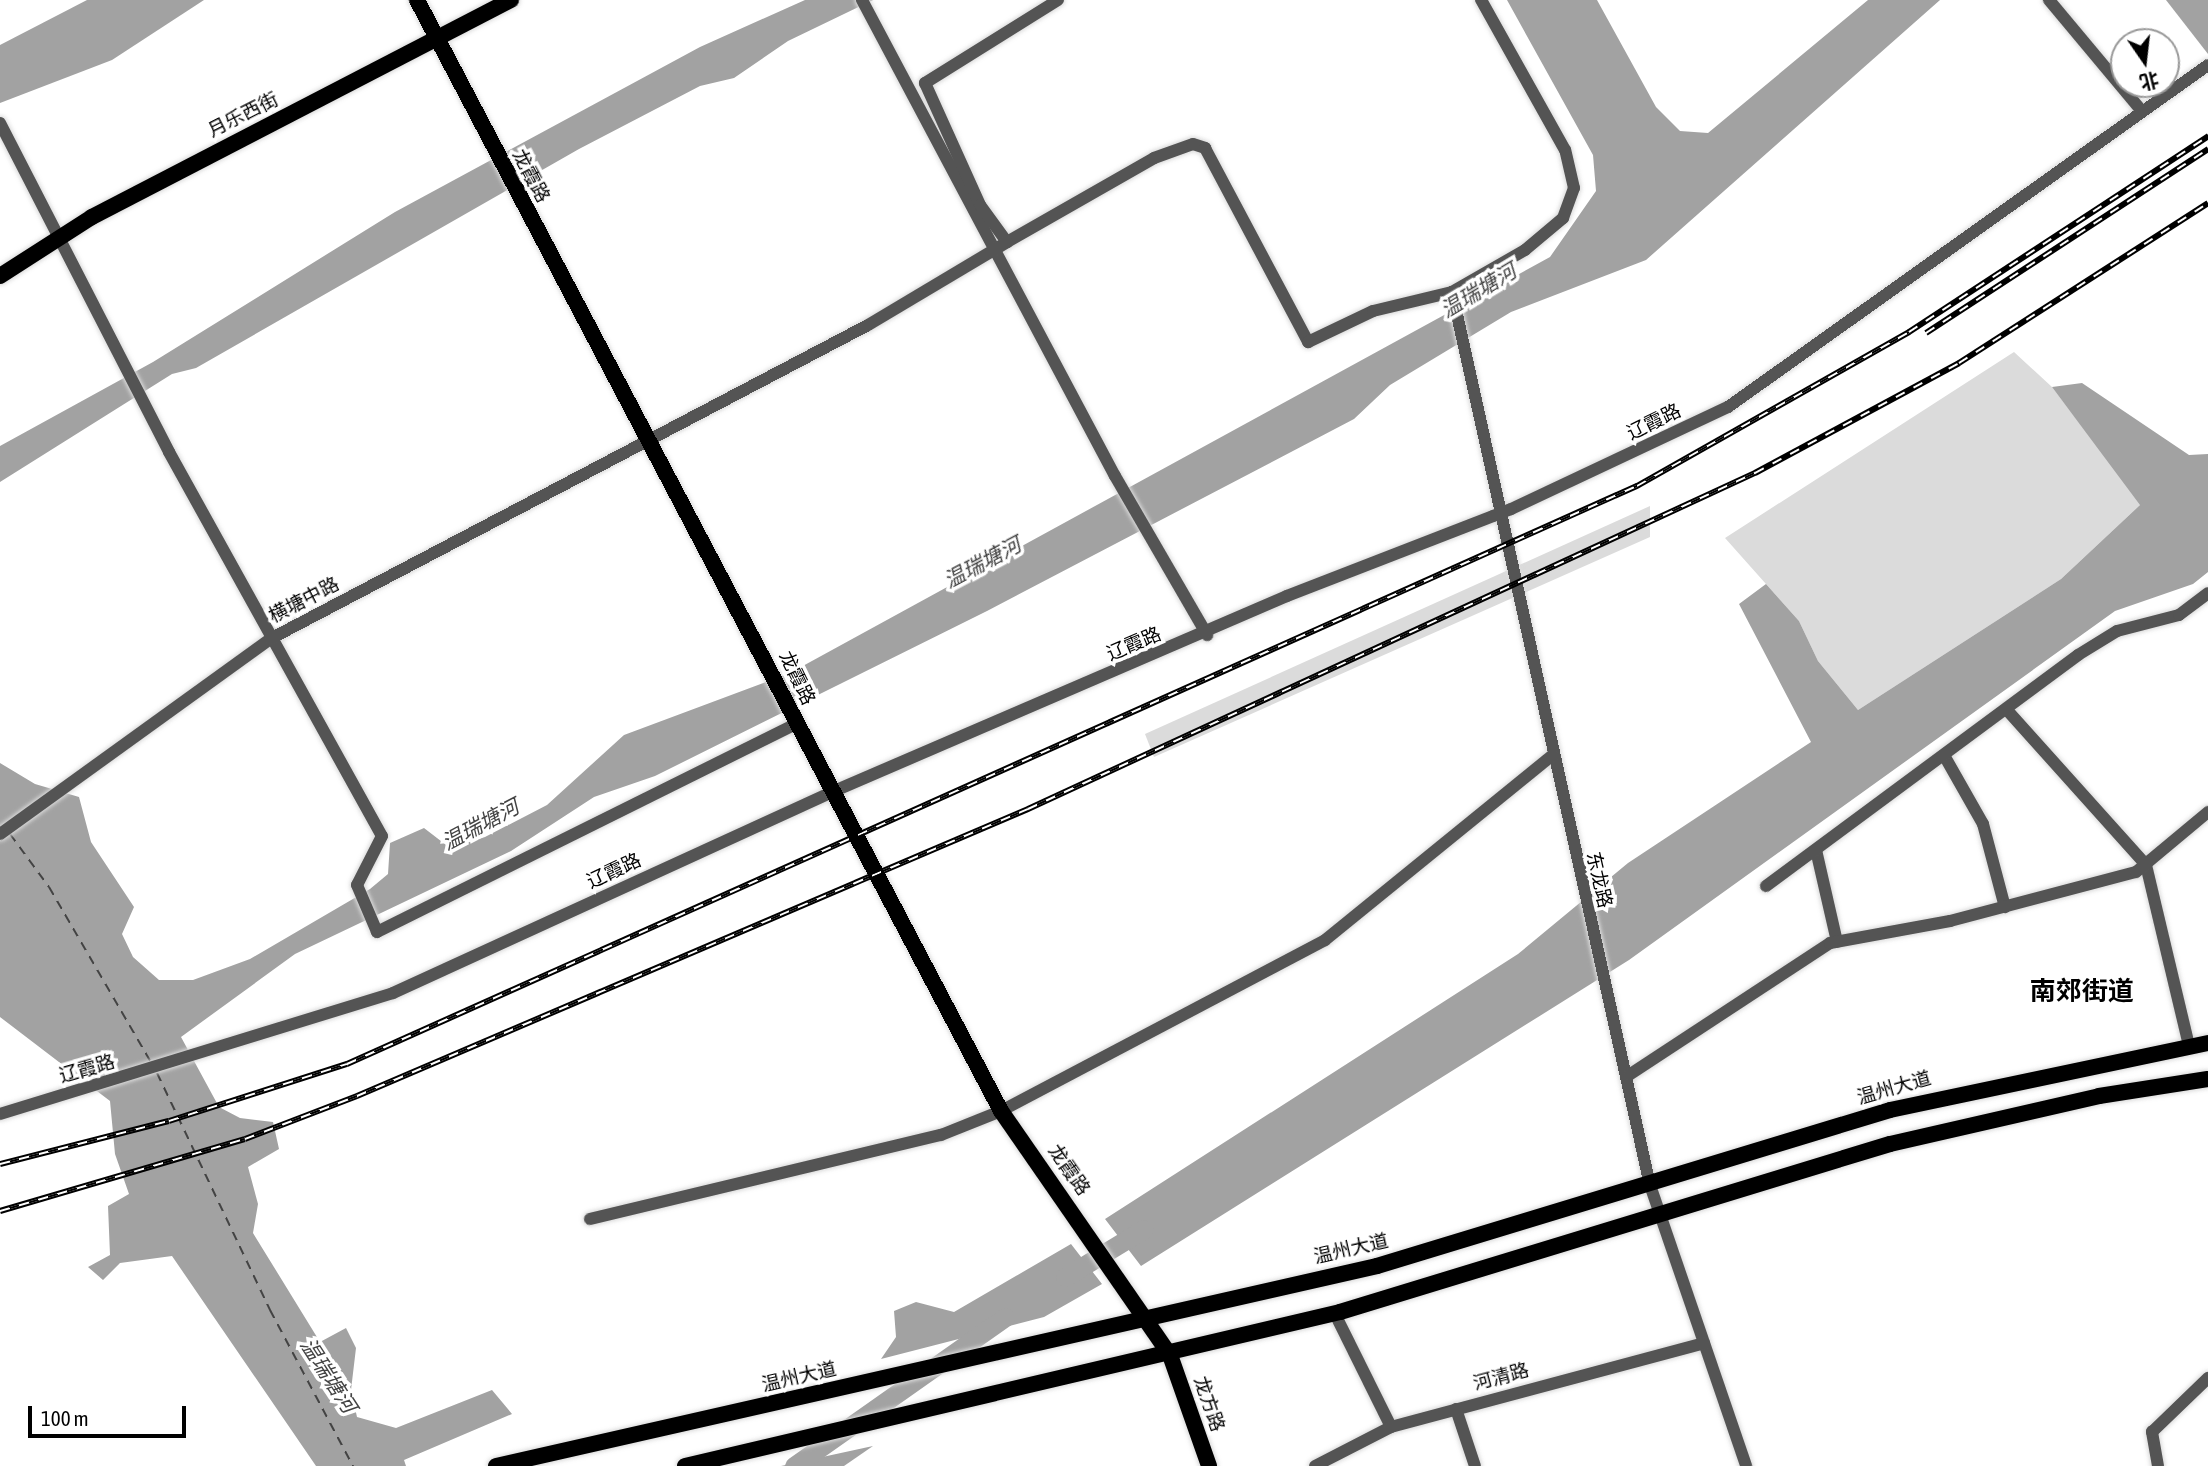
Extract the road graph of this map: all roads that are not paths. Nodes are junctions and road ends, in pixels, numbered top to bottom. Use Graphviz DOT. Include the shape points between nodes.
graph roads {
  1 [pos="417,0"];
  2 [pos="511,0"];
  3 [pos="862,0"];
  4 [pos="1058,0"];
  5 [pos="1481,0"];
  6 [pos="2049,0"];
  7 [pos="438,38"];
  8 [pos="2208,65"];
  9 [pos="2141,110"];
  10 [pos="0,123"];
  11 [pos="57,239"];
  12 [pos="1007,242"];
  13 [pos="993,251"];
  14 [pos="0,276"];
  15 [pos="1453,296"];
  16 [pos="650,439"];
  17 [pos="2208,593"];
  18 [pos="1207,635"];
  19 [pos="270,639"];
  20 [pos="2007,709"];
  21 [pos="796,724"];
  22 [pos="1553,755"];
  23 [pos="1945,757"];
  24 [pos="832,792"];
  25 [pos="2208,812"];
  26 [pos="0,834"];
  27 [pos="1816,850"];
  28 [pos="2146,865"];
  29 [pos="1766,886"];
  30 [pos="2005,906"];
  31 [pos="1838,942"];
  32 [pos="2208,1043"];
  33 [pos="2189,1046"];
  34 [pos="1629,1075"];
  35 [pos="2208,1079"];
  36 [pos="1001,1111"];
  37 [pos="0,1114"];
  38 [pos="1650,1185"];
  39 [pos="1660,1214"];
  40 [pos="590,1219"];
  41 [pos="1335,1314"];
  42 [pos="1148,1318"];
  43 [pos="1704,1343"];
  44 [pos="1170,1355"];
  45 [pos="2208,1378"];
  46 [pos="1456,1409"];
  47 [pos="1391,1427"];
  48 [pos="496,1466"];
  49 [pos="685,1466"];
  50 [pos="1209,1466"];
  51 [pos="1315,1466"];
  52 [pos="1475,1466"];
  53 [pos="1746,1466"];
  54 [pos="2158,1466"];
  1 -- 7 [label="main road, 龙霞路"];
  2 -- 7 [label="main road, 月乐西街"];
  3 -- 13 [label="street"];
  4 -- 12 [label="street" via="925,83 980,205"];
  5 -- 15 [label="street" via="1564,150 1574,188 1563,218 1525,250"];
  6 -- 9 [label="street"];
  7 -- 11 [label="main road, 月乐西街"];
  7 -- 16 [label="main road, 龙霞路" via="521,203"];
  8 -- 9 [label="street, 辽霞路"];
  9 -- 18 [label="street, 辽霞路, bridge" via="1728,407 1511,509 1287,596"];
  10 -- 11 [label="street"];
  11 -- 14 [label="main road, 月乐西街"];
  11 -- 19 [label="street"];
  12 -- 13 [label="street, 横塘中路"];
  12 -- 15 [label="street, 横塘中路" via="1154,158 1193,144 1205,148 1308,342 1373,311"];
  13 -- 16 [label="street, 横塘中路" via="868,325"];
  13 -- 18 [label="street"];
  15 -- 22 [label="street, 东龙路"];
  16 -- 19 [label="street, 横塘中路"];
  16 -- 21 [label="main road, 龙霞路"];
  17 -- 20 [label="street" via="2179,615 2116,631"];
  18 -- 24 [label="street, 辽霞路"];
  19 -- 21 [label="street" via="383,836 358,890 377,932"];
  19 -- 26 [label="street, 横塘中路" via="148,722 84,776"];
  20 -- 23 [label="street"];
  20 -- 28 [label="street"];
  21 -- 24 [label="main road, 龙霞路"];
  22 -- 34 [label="street, 东龙路" via="1583,898"];
  22 -- 36 [label="street" via="1325,940"];
  23 -- 27 [label="street"];
  23 -- 30 [label="street" via="1983,824"];
  24 -- 36 [label="main road, 龙霞路"];
  24 -- 37 [label="street, 辽霞路" via="393,993"];
  25 -- 28 [label="street"];
  27 -- 29 [label="street"];
  27 -- 31 [label="street"];
  28 -- 30 [label="street"];
  28 -- 33 [label="street"];
  30 -- 31 [label="street"];
  31 -- 34 [label="street"];
  32 -- 33 [label="main road, 温州大道"];
  33 -- 38 [label="main road, 温州大道" via="1948,1094"];
  34 -- 38 [label="street, 东龙路"];
  35 -- 39 [label="main road" via="2099,1096 1890,1144"];
  36 -- 40 [label="street" via="941,1135"];
  36 -- 42 [label="main road, 龙霞路"];
  38 -- 39 [label="street, 东龙路"];
  38 -- 42 [label="main road, 温州大道" via="1441,1249"];
  39 -- 41 [label="main road"];
  39 -- 43 [label="street, 东龙路"];
  41 -- 44 [label="main road"];
  41 -- 47 [label="street"];
  42 -- 44 [label="main road, 龙霞路"];
  42 -- 48 [label="main road, 温州大道"];
  43 -- 46 [label="street, 河清路"];
  43 -- 53 [label="street, 东龙路"];
  44 -- 49 [label="main road"];
  44 -- 50 [label="main road, 龙方路"];
  45 -- 54 [label="street" via="2152,1432"];
  46 -- 47 [label="street, 河清路"];
  46 -- 52 [label="street"];
  47 -- 51 [label="street, 河清路"];
}
